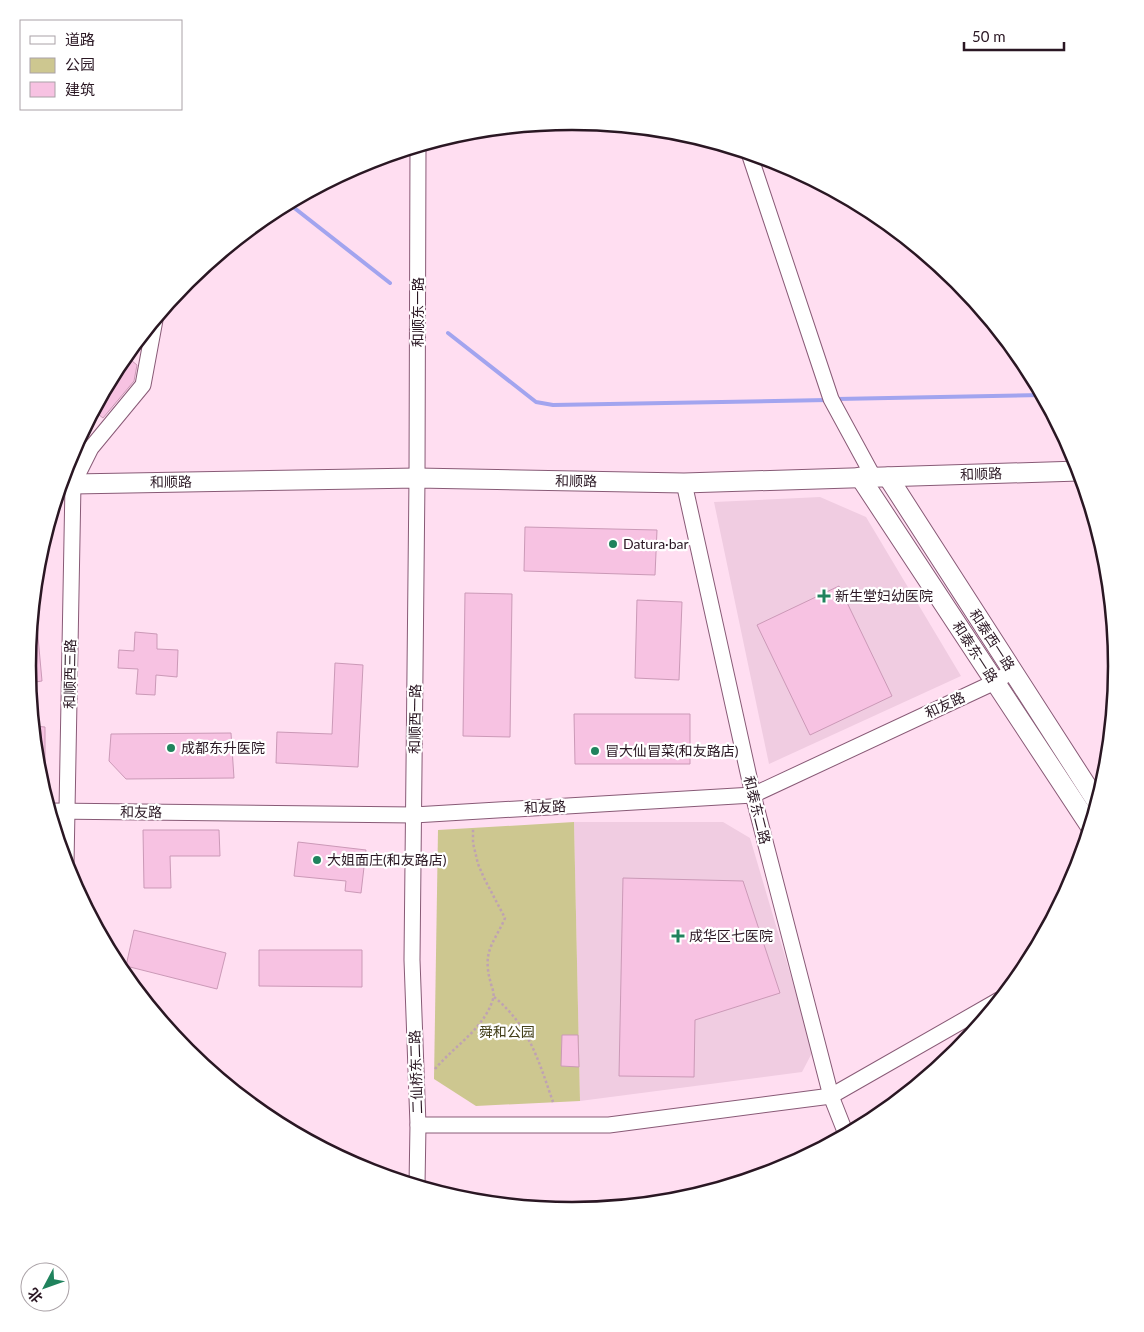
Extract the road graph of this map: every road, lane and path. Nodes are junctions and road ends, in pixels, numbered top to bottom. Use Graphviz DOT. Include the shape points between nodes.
graph roads {
  1 [pos="418,154"];
  2 [pos="752,162"];
  3 [pos="153,333"];
  4 [pos="1071,471"];
  5 [pos="874,477"];
  6 [pos="417,478"];
  7 [pos="684,483"];
  8 [pos="73,484"];
  9 [pos="1012,671"];
  10 [pos="995,682"];
  11 [pos="1092,794"];
  12 [pos="753,795"];
  13 [pos="57,811"];
  14 [pos="67,811"];
  15 [pos="414,815"];
  16 [pos="1085,818"];
  17 [pos="473,828"];
  18 [pos="66,842"];
  19 [pos="412,960"];
  20 [pos="494,997"];
  21 [pos="983,1009"];
  22 [pos="434,1069"];
  23 [pos="831,1096"];
  24 [pos="553,1102"];
  25 [pos="418,1125"];
  26 [pos="844,1128"];
  27 [pos="417,1178"];
  1 -- 6 [label="street, 和顺东一路"];
  2 -- 5 [label="street" via="831,400"];
  3 -- 8 [label="street" via="143,385 91,448"];
  4 -- 5 [label="street, 和顺路"];
  5 -- 7 [label="street, 和顺路"];
  5 -- 9 [label="street, 和泰西一路"];
  5 -- 10 [label="street, 和泰东一路"];
  6 -- 7 [label="street, 和顺路"];
  6 -- 8 [label="street, 和顺路"];
  6 -- 15 [label="street, 和顺西一路"];
  7 -- 12 [label="street, 和泰东二路"];
  8 -- 14 [label="street, 和顺西三路"];
  9 -- 10 [label="street, 和友路"];
  9 -- 11 [label="street, 和泰西一路"];
  10 -- 12 [label="street, 和友路"];
  10 -- 16 [label="street, 和泰东一路"];
  12 -- 15 [label="street, 和友路"];
  12 -- 23 [label="street, 和泰东二路"];
  13 -- 14 [label="street, 和友路"];
  14 -- 15 [label="street, 和友路"];
  14 -- 18 [label="street, 和顺西三路"];
  15 -- 19 [label="street, 和顺西一路"];
  17 -- 20 [label="path" via="478,864 505,918 488,958"];
  19 -- 25 [label="street, 二仙桥东二路"];
  20 -- 22 [label="path" via="489,1010 468,1037"];
  20 -- 24 [label="path" via="524,1030"];
  21 -- 23 [label="street"];
  23 -- 25 [label="street" via="609,1125"];
  23 -- 26 [label="street, 和泰东二路"];
  25 -- 27 [label="street, 二仙桥东二路"];
}
